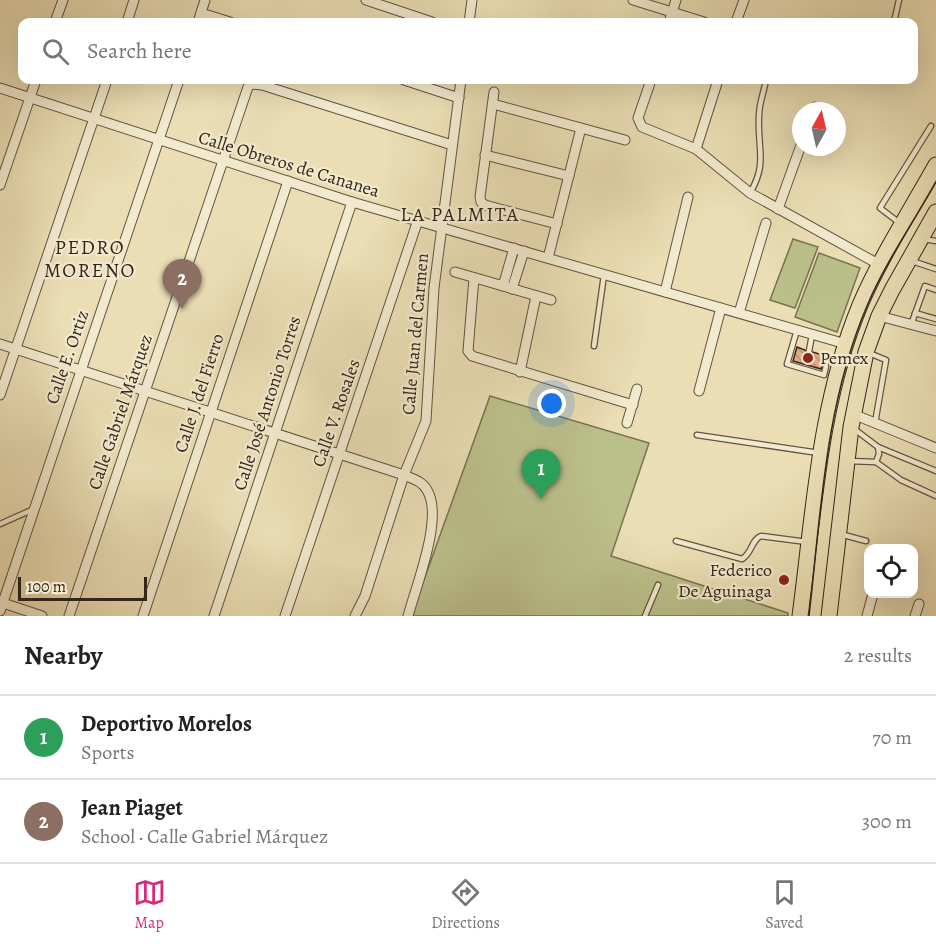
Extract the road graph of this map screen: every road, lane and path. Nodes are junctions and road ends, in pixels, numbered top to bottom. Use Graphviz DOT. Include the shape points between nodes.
graph roads {
  1 [pos="63,0"];
  2 [pos="134,0"];
  3 [pos="205,0"];
  4 [pos="366,0"];
  5 [pos="472,0"];
  6 [pos="633,0"];
  7 [pos="676,0"];
  8 [pos="744,0"];
  9 [pos="899,0"];
  10 [pos="56,18"];
  11 [pos="128,18"];
  12 [pos="199,18"];
  13 [pos="420,18"];
  14 [pos="470,18"];
  15 [pos="670,18"];
  16 [pos="737,18"];
  17 [pos="895,18"];
  18 [pos="35,84"];
  19 [pos="106,84"];
  20 [pos="178,84"];
  21 [pos="416,84"];
  22 [pos="461,84"];
  23 [pos="650,84"];
  24 [pos="717,84"];
  25 [pos="765,84"];
  26 [pos="0,88"];
  27 [pos="495,92"];
  28 [pos="30,98"];
  29 [pos="459,98"];
  30 [pos="493,104"];
  31 [pos="94,119"];
  32 [pos="931,126"];
  33 [pos="580,128"];
  34 [pos="158,140"];
  35 [pos="625,140"];
  36 [pos="452,145"];
  37 [pos="696,150"];
  38 [pos="936,154"];
  39 [pos="485,155"];
  40 [pos="797,156"];
  41 [pos="224,161"];
  42 [pos="936,165"];
  43 [pos="568,176"];
  44 [pos="288,182"];
  45 [pos="0,185"];
  46 [pos="750,194"];
  47 [pos="688,197"];
  48 [pos="352,201"];
  49 [pos="778,209"];
  50 [pos="418,220"];
  51 [pos="897,221"];
  52 [pos="766,223"];
  53 [pos="930,223"];
  54 [pos="556,224"];
  55 [pos="442,227"];
  56 [pos="895,239"];
  57 [pos="936,241"];
  58 [pos="519,249"];
  59 [pos="548,258"];
  60 [pos="909,260"];
  61 [pos="880,265"];
  62 [pos="936,269"];
  63 [pos="455,272"];
  64 [pos="604,274"];
  65 [pos="474,278"];
  66 [pos="507,288"];
  67 [pos="936,290"];
  68 [pos="665,292"];
  69 [pos="536,296"];
  70 [pos="551,300"];
  71 [pos="722,308"];
  72 [pos="739,313"];
  73 [pos="915,313"];
  74 [pos="879,316"];
  75 [pos="936,320"];
  76 [pos="911,325"];
  77 [pos="797,330"];
  78 [pos="936,331"];
  79 [pos="813,335"];
  80 [pos="0,344"];
  81 [pos="846,344"];
  82 [pos="594,346"];
  83 [pos="16,349"];
  84 [pos="809,351"];
  85 [pos="866,352"];
  86 [pos="828,368"];
  87 [pos="80,370"];
  88 [pos="520,372"];
  89 [pos="637,389"];
  90 [pos="144,391"];
  91 [pos="699,391"];
  92 [pos="0,395"];
  93 [pos="633,405"];
  94 [pos="210,412"];
  95 [pos="852,420"];
  96 [pos="627,423"];
  97 [pos="874,423"];
  98 [pos="275,433"];
  99 [pos="697,435"];
  100 [pos="878,447"];
  101 [pos="936,448"];
  102 [pos="820,453"];
  103 [pos="339,454"];
  104 [pos="847,460"];
  105 [pos="876,462"];
  106 [pos="936,471"];
  107 [pos="404,475"];
  108 [pos="936,496"];
  109 [pos="34,509"];
  110 [pos="0,524"];
  111 [pos="838,533"];
  112 [pos="866,541"];
  113 [pos="676,542"];
  114 [pos="810,542"];
  115 [pos="658,585"];
  116 [pos="872,598"];
  117 [pos="919,604"];
  118 [pos="1,611"];
  119 [pos="42,616"];
  120 [pos="69,616"];
  121 [pos="143,616"];
  122 [pos="214,616"];
  123 [pos="285,616"];
  124 [pos="355,616"];
  125 [pos="408,616"];
  126 [pos="645,616"];
  127 [pos="800,616"];
  128 [pos="829,616"];
  129 [pos="867,616"];
  130 [pos="915,616"];
  1 -- 10 [label="street"];
  2 -- 11 [label="street"];
  3 -- 12 [label="street"];
  4 -- 13 [label="street"];
  5 -- 14 [label="street"];
  6 -- 15 [label="street"];
  7 -- 15 [label="street"];
  8 -- 16 [label="street"];
  9 -- 17 [label="lane"];
  18 -- 28 [label="street"];
  19 -- 31 [label="street"];
  20 -- 34 [label="street, Calle E. Ortiz"];
  21 -- 29 [label="street"];
  22 -- 29 [label="street, Calle Juan del Carmen"];
  23 -- 37 [label="street" via="638,118 640,125"];
  24 -- 37 [label="street"];
  25 -- 46 [label="lane" via="758,132 762,160"];
  26 -- 28 [label="street, Calle Obreros de Cananea"];
  27 -- 30 [label="street"];
  28 -- 31 [label="street, Calle Obreros de Cananea"];
  28 -- 45 [label="street"];
  29 -- 36 [label="street, Calle Juan del Carmen"];
  30 -- 33 [label="street"];
  30 -- 39 [label="street"];
  31 -- 34 [label="street, Calle Obreros de Cananea"];
  31 -- 83 [label="street"];
  32 -- 51 [label="lane" via="880,208"];
  33 -- 35 [label="street"];
  33 -- 43 [label="street"];
  34 -- 41 [label="street, Calle Obreros de Cananea"];
  34 -- 87 [label="street, Calle E. Ortiz"];
  36 -- 41 [label="street, Calle Gabriel Márquez" via="252,84 246,91"];
  36 -- 55 [label="street, Calle Juan del Carmen"];
  37 -- 46 [label="street"];
  38 -- 51 [label="main road"];
  39 -- 43 [label="street"];
  39 -- 54 [label="street" via="481,202"];
  40 -- 49 [label="street"];
  41 -- 44 [label="street, Calle Obreros de Cananea"];
  41 -- 90 [label="street, Calle Gabriel Márquez"];
  42 -- 56 [label="main road"];
  43 -- 54 [label="street"];
  44 -- 48 [label="street, Calle Obreros de Cananea"];
  44 -- 94 [label="street, Calle J. del Fierro"];
  46 -- 49 [label="street"];
  47 -- 68 [label="street"];
  48 -- 50 [label="street, Calle Obreros de Cananea"];
  48 -- 98 [label="street, Calle José Antonio Torres"];
  49 -- 61 [label="street"];
  50 -- 55 [label="street, Calle Obreros de Cananea"];
  50 -- 103 [label="street, Calle V. Rosales"];
  51 -- 56 [label="main road"];
  52 -- 72 [label="street"];
  53 -- 57 [label="lane"];
  53 -- 60 [label="main road"];
  54 -- 59 [label="street"];
  55 -- 58 [label="street, Calle Obreros de Cananea"];
  55 -- 107 [label="street, Calle Juan del Carmen" via="426,421"];
  56 -- 61 [label="main road"];
  58 -- 59 [label="street, Calle Obreros de Cananea"];
  58 -- 66 [label="street"];
  59 -- 64 [label="street, Calle Obreros de Cananea"];
  60 -- 62 [label="lane"];
  60 -- 74 [label="main road"];
  61 -- 81 [label="main road"];
  63 -- 65 [label="street"];
  64 -- 68 [label="street, Calle Obreros de Cananea"];
  64 -- 82 [label="lane"];
  65 -- 66 [label="street"];
  65 -- 88 [label="street" via="469,354"];
  66 -- 69 [label="street"];
  67 -- 73 [label="lane" via="925,286"];
  68 -- 71 [label="street, Calle Obreros de Cananea"];
  69 -- 70 [label="street"];
  69 -- 88 [label="street"];
  71 -- 72 [label="street, Calle Obreros de Cananea"];
  71 -- 91 [label="street"];
  72 -- 77 [label="street, Calle Obreros de Cananea"];
  73 -- 75 [label="lane"];
  73 -- 76 [label="lane"];
  74 -- 76 [label="street"];
  74 -- 85 [label="main road"];
  76 -- 78 [label="street"];
  77 -- 79 [label="street, Calle Obreros de Cananea"];
  77 -- 86 [label="lane" via="787,364 824,375"];
  79 -- 81 [label="street, Calle Obreros de Cananea"];
  79 -- 84 [label="lane"];
  80 -- 83 [label="street"];
  81 -- 86 [label="main road"];
  83 -- 87 [label="street"];
  83 -- 92 [label="street"];
  85 -- 95 [label="main road"];
  85 -- 97 [label="lane" via="886,360"];
  86 -- 102 [label="main road" via="830,398"];
  87 -- 90 [label="street"];
  87 -- 109 [label="street, Calle E. Ortiz"];
  88 -- 93 [label="street"];
  89 -- 93 [label="street"];
  90 -- 94 [label="street"];
  90 -- 120 [label="street, Calle Gabriel Márquez"];
  93 -- 96 [label="street"];
  94 -- 98 [label="street"];
  94 -- 121 [label="street, Calle J. del Fierro"];
  95 -- 97 [label="street"];
  95 -- 100 [label="lane"];
  95 -- 104 [label="main road"];
  97 -- 101 [label="street"];
  98 -- 103 [label="street"];
  98 -- 122 [label="street, Calle José Antonio Torres"];
  99 -- 102 [label="lane"];
  100 -- 105 [label="lane"];
  100 -- 106 [label="lane"];
  102 -- 114 [label="main road"];
  103 -- 107 [label="street"];
  103 -- 123 [label="street, Calle V. Rosales"];
  104 -- 105 [label="lane"];
  104 -- 111 [label="main road"];
  105 -- 108 [label="lane"];
  107 -- 124 [label="street, Calle Juan del Carmen"];
  107 -- 125 [label="street" via="426,488 433,511 431,534"];
  109 -- 110 [label="lane"];
  109 -- 118 [label="street, Calle E. Ortiz"];
  111 -- 112 [label="lane"];
  111 -- 128 [label="main road"];
  113 -- 114 [label="lane" via="742,559 761,536"];
  114 -- 127 [label="main road"];
  115 -- 126 [label="lane"];
  116 -- 129 [label="street"];
  117 -- 130 [label="street"];
  118 -- 119 [label="street"];
}
